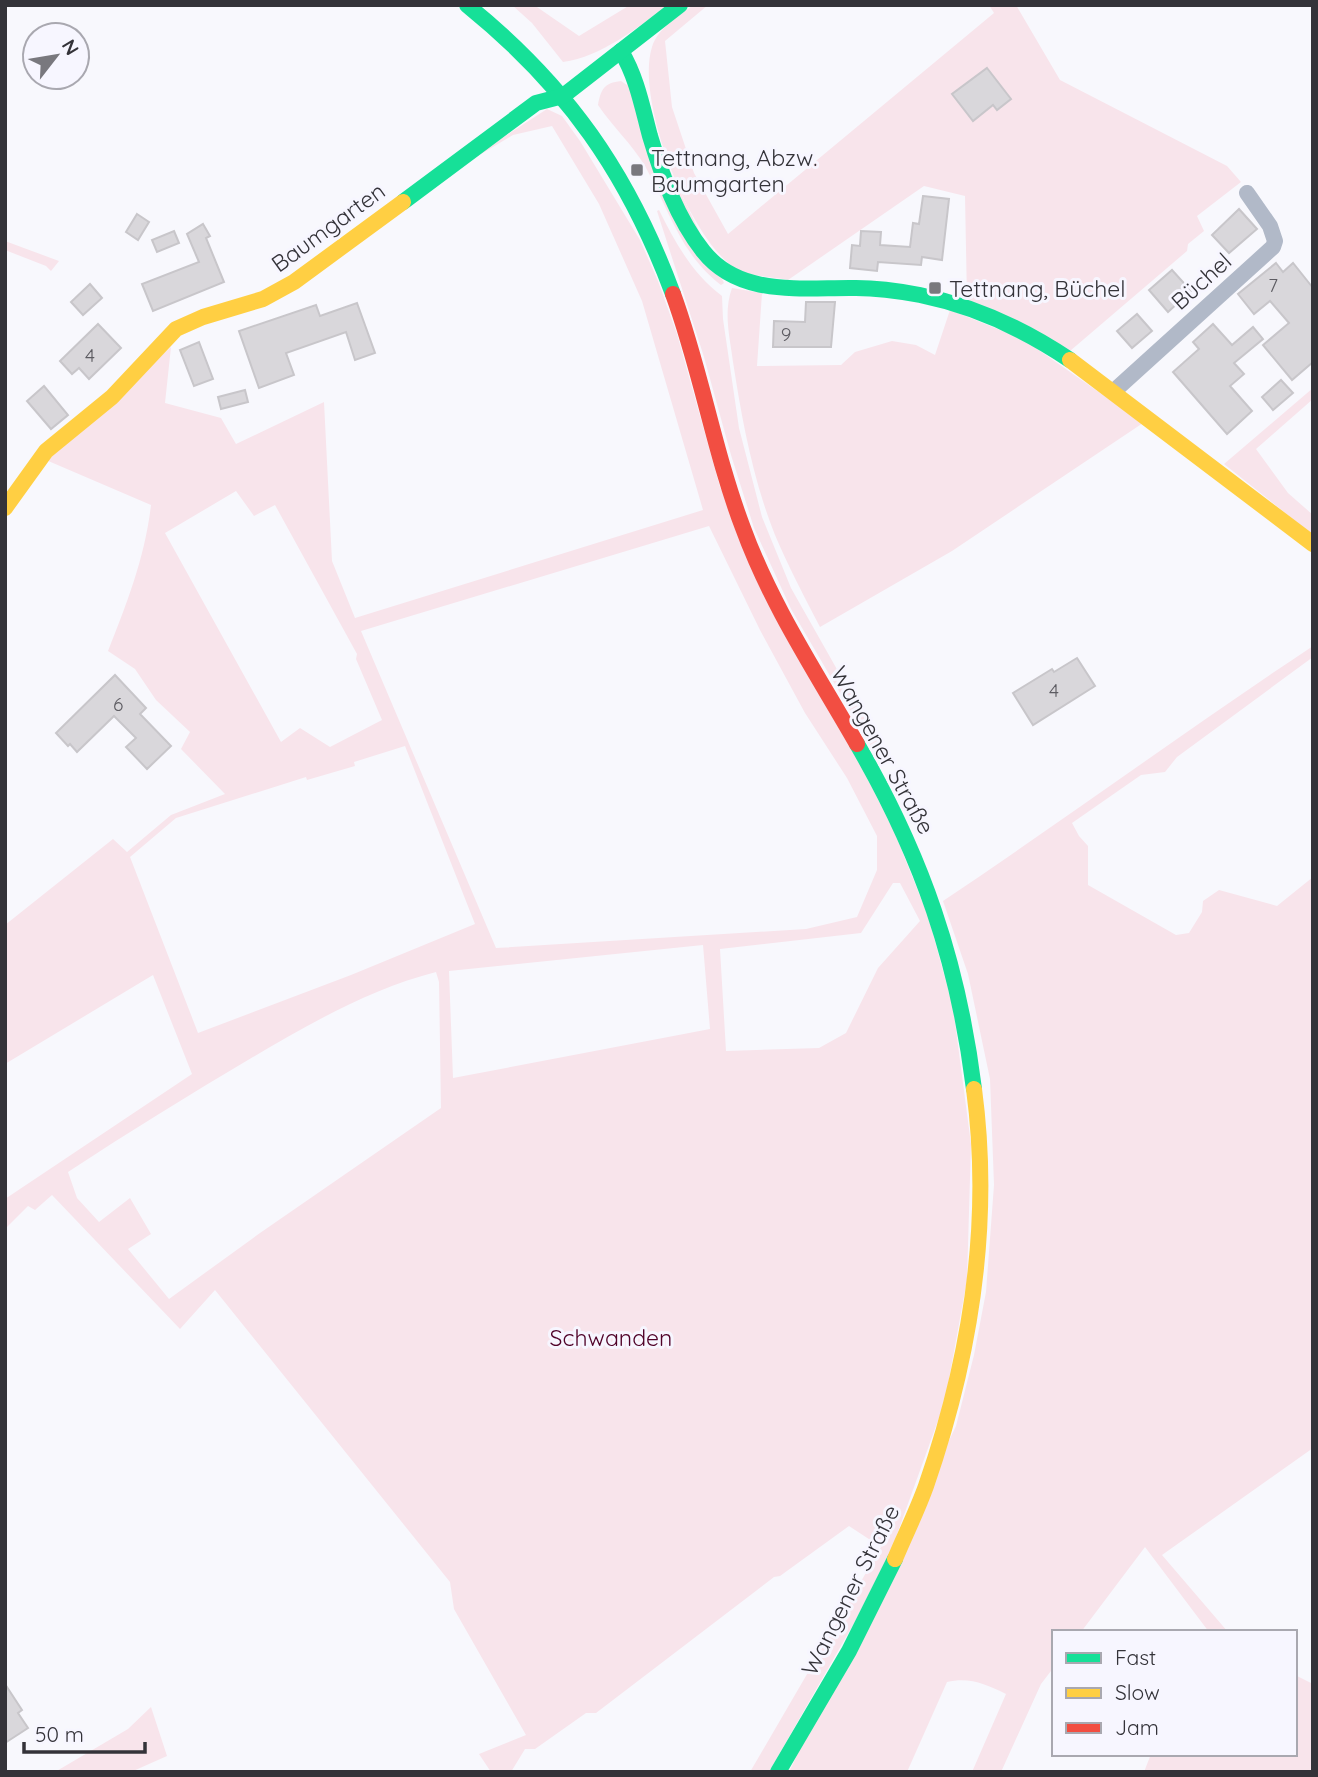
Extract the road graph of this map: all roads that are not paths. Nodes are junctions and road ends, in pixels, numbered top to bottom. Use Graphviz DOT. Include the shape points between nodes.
graph roads {
  1 [pos="467,5"];
  2 [pos="680,5"];
  3 [pos="621,51"];
  4 [pos="563,96"];
  5 [pos="1247,193"];
  6 [pos="1113,392"];
  7 [pos="5,508"];
  8 [pos="1313,544"];
  9 [pos="778,1772"];
  1 -- 4 [label="main road, Wangener Straße"];
  2 -- 3 [label="main road, Baumgarten"];
  3 -- 4 [label="main road, Baumgarten"];
  3 -- 6 [label="main road" via="637,79 650,136 679,211 700,247 730,276 762,286 884,290 951,304 1018,329"];
  4 -- 7 [label="main road, Baumgarten" via="536,103 294,282 263,299 176,329 112,397 46,451"];
  4 -- 9 [label="main road, Wangener Straße" via="610,161 647,230 681,316 748,541 790,629 869,764 912,851 941,928 971,1048 981,1184 979,1245 972,1317 950,1413 934,1466 889,1575"];
  5 -- 6 [label="street, Büchel" via="1270,226 1273,247"];
  6 -- 8 [label="main road"];
}
